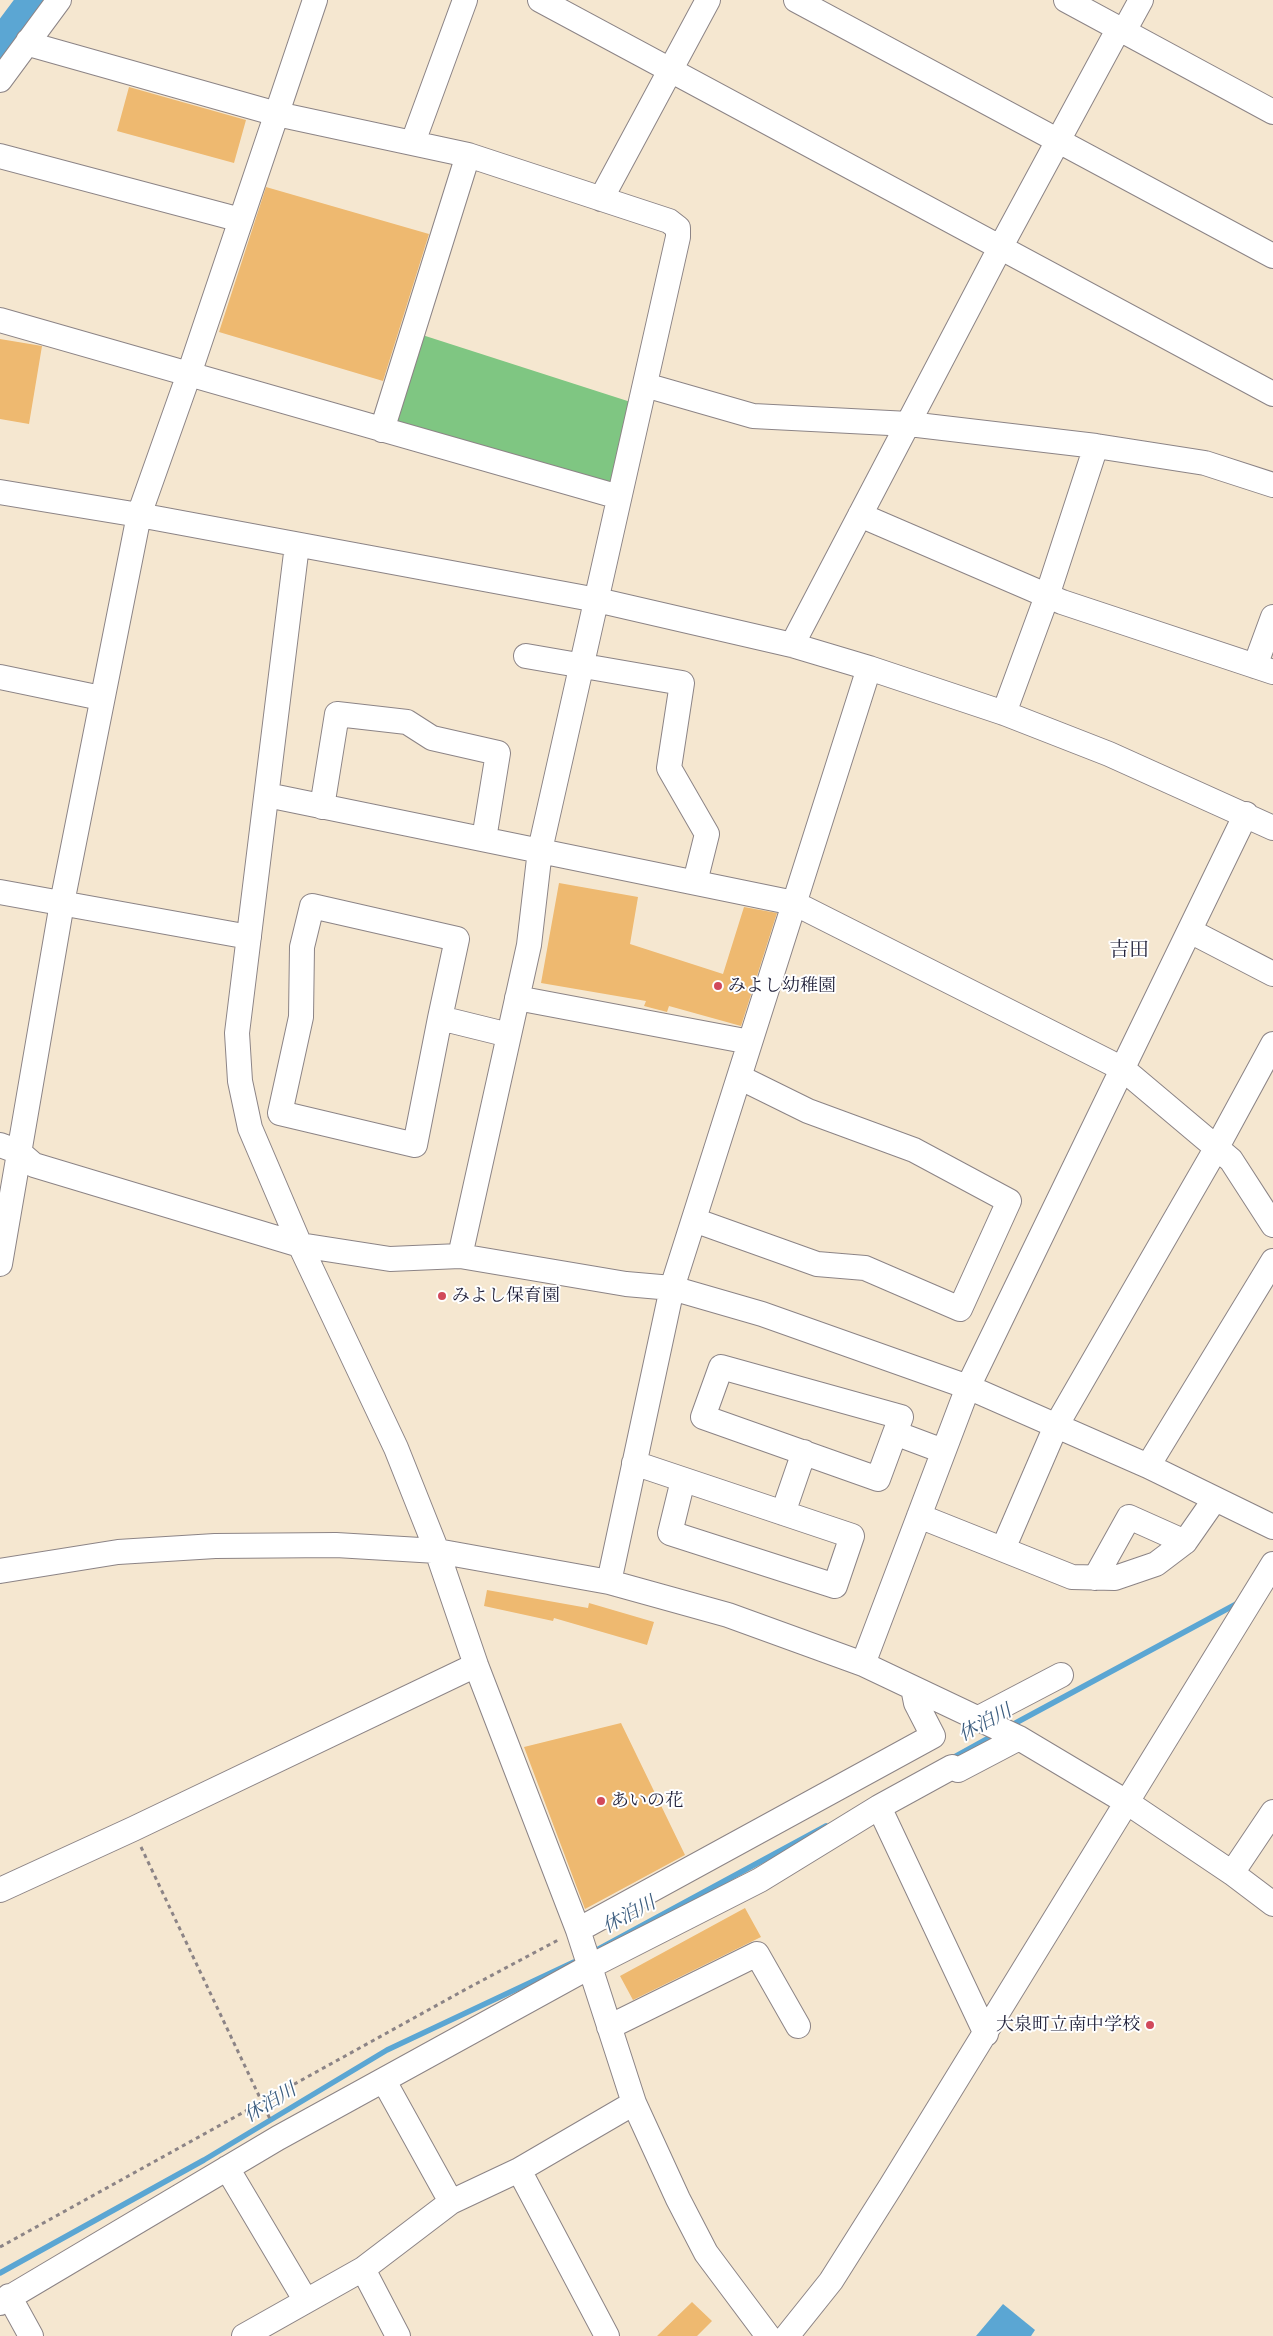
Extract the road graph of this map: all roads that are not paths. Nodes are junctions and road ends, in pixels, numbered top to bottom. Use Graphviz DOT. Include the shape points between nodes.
graph roads {
  1 [pos="59,0"];
  2 [pos="465,0"];
  3 [pos="540,0"];
  4 [pos="708,0"];
  5 [pos="796,0"];
  6 [pos="1066,0"];
  7 [pos="1141,0"];
  8 [pos="311,1"];
  9 [pos="1121,30"];
  10 [pos="28,40"];
  11 [pos="670,71"];
  12 [pos="0,80"];
  13 [pos="1273,112"];
  14 [pos="277,114"];
  15 [pos="1059,140"];
  16 [pos="413,142"];
  17 [pos="468,155"];
  18 [pos="0,156"];
  19 [pos="601,199"];
  20 [pos="241,220"];
  21 [pos="1000,248"];
  22 [pos="1273,256"];
  23 [pos="0,320"];
  24 [pos="189,374"];
  25 [pos="645,385"];
  26 [pos="1273,394"];
  27 [pos="909,424"];
  28 [pos="382,430"];
  29 [pos="1096,446"];
  30 [pos="1273,485"];
  31 [pos="0,492"];
  32 [pos="619,497"];
  33 [pos="139,515"];
  34 [pos="860,516"];
  35 [pos="297,545"];
  36 [pos="1047,596"];
  37 [pos="596,600"];
  38 [pos="1273,617"];
  39 [pos="792,645"];
  40 [pos="526,656"];
  41 [pos="582,665"];
  42 [pos="869,668"];
  43 [pos="1264,669"];
  44 [pos="0,677"];
  45 [pos="101,698"];
  46 [pos="1004,713"];
  47 [pos="267,795"];
  48 [pos="322,806"];
  49 [pos="1246,814"];
  50 [pos="1273,828"];
  51 [pos="484,839"];
  52 [pos="540,850"];
  53 [pos="695,882"];
  54 [pos="0,892"];
  55 [pos="62,903"];
  56 [pos="794,903"];
  57 [pos="1190,931"];
  58 [pos="249,937"];
  59 [pos="1273,974"];
  60 [pos="517,998"];
  61 [pos="440,1018"];
  62 [pos="509,1035"];
  63 [pos="750,1042"];
  64 [pos="1273,1044"];
  65 [pos="1123,1069"];
  66 [pos="739,1077"];
  67 [pos="10,1148"];
  68 [pos="1217,1148"];
  69 [pos="694,1220"];
  70 [pos="1273,1224"];
  71 [pos="300,1245"];
  72 [pos="460,1256"];
  73 [pos="1273,1261"];
  74 [pos="0,1264"];
  75 [pos="672,1288"];
  76 [pos="968,1387"];
  77 [pos="1056,1426"];
  78 [pos="895,1433"];
  79 [pos="943,1450"];
  80 [pos="804,1452"];
  81 [pos="634,1464"];
  82 [pos="1148,1466"];
  83 [pos="682,1480"];
  84 [pos="1215,1499"];
  85 [pos="784,1513"];
  86 [pos="919,1516"];
  87 [pos="1273,1527"];
  88 [pos="1185,1542"];
  89 [pos="1003,1549"];
  90 [pos="437,1551"];
  91 [pos="1273,1564"];
  92 [pos="0,1571"];
  93 [pos="1095,1578"];
  94 [pos="608,1582"];
  95 [pos="863,1664"];
  96 [pos="476,1665"];
  97 [pos="1061,1675"];
  98 [pos="913,1688"];
  99 [pos="981,1721"];
  100 [pos="1014,1736"];
  101 [pos="1128,1803"];
  102 [pos="879,1807"];
  103 [pos="1273,1812"];
  104 [pos="1232,1873"];
  105 [pos="0,1890"];
  106 [pos="1273,1904"];
  107 [pos="580,1937"];
  108 [pos="589,1967"];
  109 [pos="798,2026"];
  110 [pos="609,2027"];
  111 [pos="986,2034"];
  112 [pos="384,2081"];
  113 [pos="634,2103"];
  114 [pos="227,2168"];
  115 [pos="519,2170"];
  116 [pos="451,2202"];
  117 [pos="364,2269"];
  118 [pos="5,2300"];
  119 [pos="306,2302"];
  120 [pos="31,2336"];
  121 [pos="244,2336"];
  122 [pos="398,2336"];
  123 [pos="607,2336"];
  124 [pos="768,2336"];
  125 [pos="787,2336"];
  1 -- 10 [label="street"];
  2 -- 16 [label="street"];
  3 -- 11 [label="street"];
  4 -- 11 [label="street"];
  5 -- 15 [label="street"];
  6 -- 9 [label="street"];
  7 -- 9 [label="street"];
  8 -- 14 [label="street"];
  9 -- 13 [label="street"];
  9 -- 15 [label="street"];
  10 -- 12 [label="street"];
  10 -- 14 [label="street" via="36,46"];
  11 -- 19 [label="street"];
  11 -- 21 [label="street"];
  14 -- 16 [label="street"];
  14 -- 20 [label="street"];
  15 -- 21 [label="street"];
  15 -- 22 [label="street"];
  16 -- 17 [label="street"];
  17 -- 19 [label="street"];
  17 -- 28 [label="street"];
  18 -- 20 [label="street"];
  19 -- 25 [label="street" via="669,221 678,228"];
  20 -- 24 [label="street"];
  21 -- 26 [label="street"];
  21 -- 27 [label="street"];
  23 -- 24 [label="street"];
  24 -- 28 [label="street"];
  24 -- 33 [label="street"];
  25 -- 27 [label="street" via="753,416"];
  25 -- 32 [label="street"];
  27 -- 29 [label="street"];
  27 -- 34 [label="street"];
  28 -- 32 [label="street"];
  29 -- 30 [label="street" via="1205,463"];
  29 -- 36 [label="street"];
  31 -- 33 [label="street"];
  32 -- 37 [label="street"];
  33 -- 35 [label="street"];
  33 -- 45 [label="street"];
  34 -- 36 [label="street"];
  34 -- 39 [label="street"];
  35 -- 37 [label="street"];
  35 -- 47 [label="street"];
  36 -- 43 [label="street"];
  36 -- 46 [label="street"];
  37 -- 39 [label="street"];
  37 -- 41 [label="street"];
  38 -- 43 [label="street"];
  39 -- 42 [label="street"];
  40 -- 41 [label="street"];
  41 -- 52 [label="street"];
  41 -- 53 [label="street" via="682,683 669,768 707,834"];
  42 -- 46 [label="street"];
  42 -- 56 [label="street"];
  44 -- 45 [label="street"];
  45 -- 55 [label="street"];
  46 -- 49 [label="street" via="1109,754"];
  47 -- 48 [label="street"];
  47 -- 58 [label="street"];
  48 -- 51 [label="street"];
  48 -- 51 [label="street" via="337,714 407,722 432,738 498,753"];
  49 -- 50 [label="street"];
  49 -- 57 [label="street"];
  51 -- 52 [label="street"];
  52 -- 53 [label="street"];
  52 -- 60 [label="street" via="529,946"];
  53 -- 56 [label="street"];
  54 -- 55 [label="street"];
  55 -- 58 [label="street"];
  55 -- 67 [label="street"];
  56 -- 63 [label="street"];
  56 -- 65 [label="street"];
  57 -- 59 [label="street"];
  57 -- 65 [label="street"];
  58 -- 71 [label="street" via="237,1034 240,1081 250,1128"];
  60 -- 62 [label="street"];
  60 -- 63 [label="street"];
  61 -- 61 [label="street" via="415,1145 280,1113 301,1017 302,947 312,906 458,939"];
  61 -- 62 [label="street"];
  62 -- 72 [label="street"];
  63 -- 66 [label="street"];
  64 -- 68 [label="street"];
  65 -- 68 [label="street"];
  65 -- 76 [label="street"];
  66 -- 69 [label="street"];
  66 -- 69 [label="street" via="808,1111 914,1150 1009,1201 960,1309 864,1268 817,1264"];
  67 -- 71 [label="street" via="34,1165"];
  67 -- 74 [label="street"];
  68 -- 70 [label="street" via="1231,1160"];
  68 -- 77 [label="street"];
  69 -- 75 [label="street"];
  71 -- 72 [label="street" via="390,1259"];
  71 -- 90 [label="street" via="372,1393"];
  72 -- 75 [label="street" via="626,1284"];
  73 -- 82 [label="street"];
  75 -- 76 [label="street" via="762,1314"];
  75 -- 81 [label="street"];
  76 -- 77 [label="street"];
  76 -- 79 [label="street"];
  77 -- 82 [label="street"];
  77 -- 89 [label="street"];
  78 -- 79 [label="street"];
  78 -- 80 [label="street" via="878,1478"];
  78 -- 80 [label="street" via="901,1417 721,1367 703,1417"];
  79 -- 86 [label="street"];
  80 -- 85 [label="street"];
  81 -- 83 [label="street"];
  81 -- 94 [label="street"];
  82 -- 84 [label="street"];
  83 -- 85 [label="street"];
  83 -- 85 [label="street" via="670,1533 835,1586 852,1536"];
  84 -- 87 [label="street"];
  84 -- 88 [label="street"];
  86 -- 89 [label="street"];
  86 -- 95 [label="street"];
  88 -- 93 [label="street" via="1156,1564 1115,1578"];
  88 -- 93 [label="street" via="1129,1517"];
  89 -- 93 [label="street" via="1072,1577"];
  90 -- 92 [label="street" via="336,1545 215,1546 118,1552"];
  90 -- 94 [label="street"];
  90 -- 96 [label="street"];
  91 -- 101 [label="street"];
  94 -- 95 [label="street" via="728,1615"];
  95 -- 98 [label="street"];
  96 -- 105 [label="street" via="133,1830"];
  96 -- 107 [label="street"];
  97 -- 99 [label="street"];
  98 -- 99 [label="street"];
  98 -- 107 [label="street" via="916,1703 934,1736"];
  99 -- 100 [label="street"];
  100 -- 101 [label="street"];
  100 -- 102 [label="street" via="958,1770 952,1767"];
  101 -- 104 [label="street"];
  101 -- 111 [label="street"];
  102 -- 108 [label="street" via="760,1880"];
  102 -- 111 [label="street"];
  103 -- 104 [label="street"];
  104 -- 106 [label="street"];
  107 -- 108 [label="street"];
  108 -- 110 [label="street"];
  108 -- 112 [label="street"];
  109 -- 110 [label="street" via="757,1954"];
  110 -- 113 [label="street"];
  111 -- 125 [label="street" via="831,2281"];
  112 -- 114 [label="street"];
  112 -- 116 [label="street"];
  113 -- 115 [label="street"];
  113 -- 124 [label="street" via="706,2254"];
  114 -- 118 [label="street"];
  114 -- 119 [label="street"];
  115 -- 116 [label="street"];
  115 -- 123 [label="street"];
  116 -- 117 [label="street"];
  117 -- 119 [label="street"];
  117 -- 122 [label="street"];
  118 -- 120 [label="street"];
  119 -- 121 [label="street"];
}
